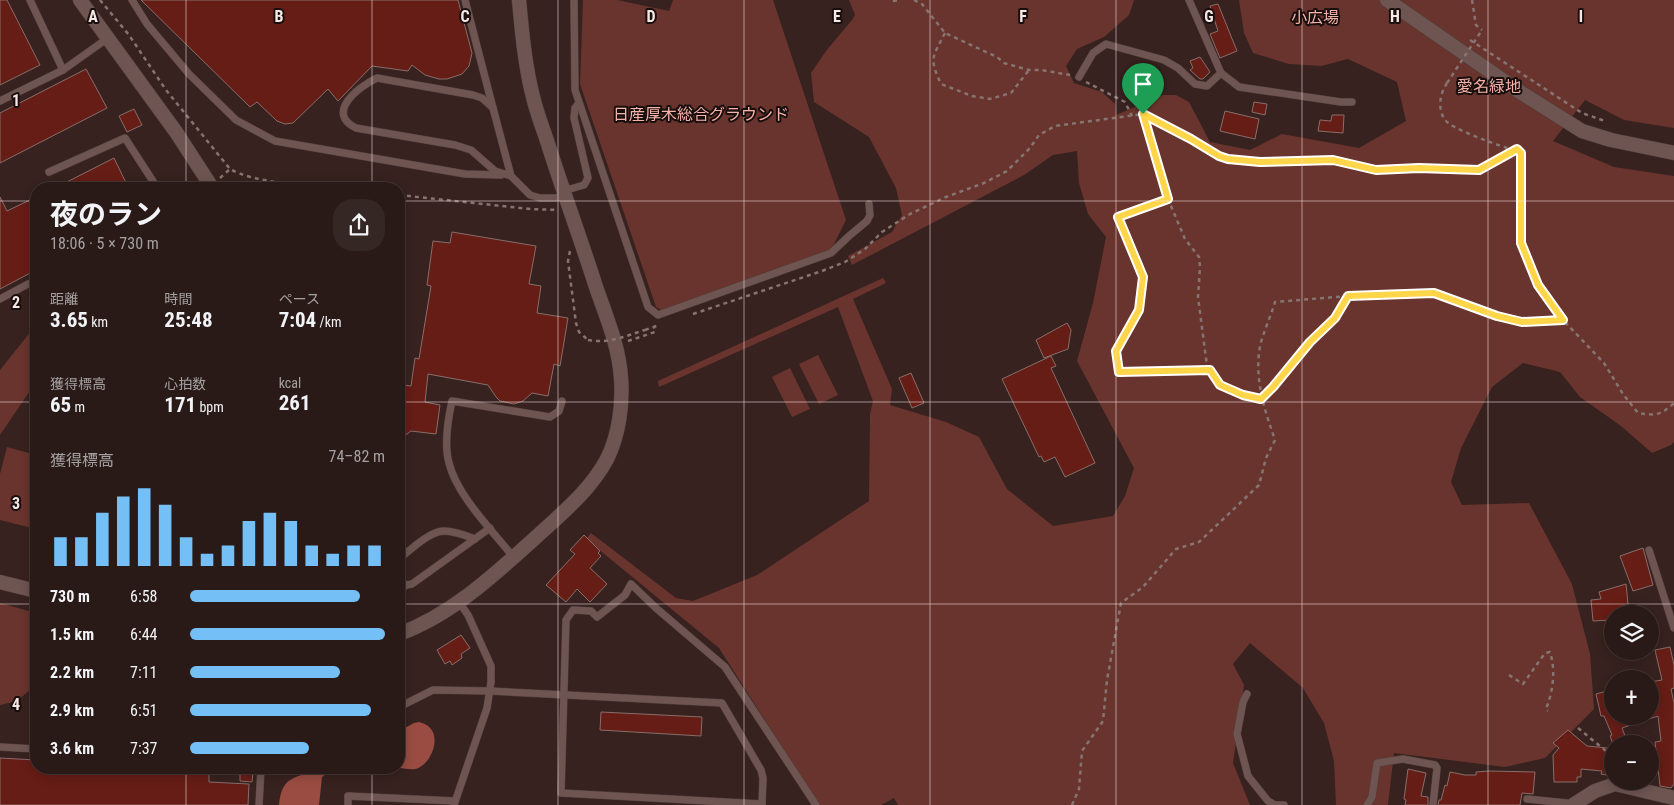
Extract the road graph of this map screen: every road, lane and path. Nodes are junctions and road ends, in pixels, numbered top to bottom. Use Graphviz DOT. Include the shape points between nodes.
graph roads {
  1 [pos="30,0"];
  2 [pos="80,0"];
  3 [pos="100,0"];
  4 [pos="132,0"];
  5 [pos="466,0"];
  6 [pos="519,0"];
  7 [pos="574,0"];
  8 [pos="894,0"];
  9 [pos="900,0"];
  10 [pos="914,0"];
  11 [pos="1189,0"];
  12 [pos="1387,0"];
  13 [pos="1472,0"];
  14 [pos="945,33"];
  15 [pos="108,38"];
  16 [pos="1466,38"];
  17 [pos="63,70"];
  18 [pos="1029,70"];
  19 [pos="1221,73"];
  20 [pos="1079,77"];
  21 [pos="0,101"];
  22 [pos="1352,102"];
  23 [pos="579,103"];
  24 [pos="493,108"];
  25 [pos="1143,114"];
  26 [pos="1132,116"];
  27 [pos="1605,121"];
  28 [pos="1517,149"];
  29 [pos="1674,153"];
  30 [pos="49,172"];
  31 [pos="511,176"];
  32 [pos="153,182"];
  33 [pos="208,182"];
  34 [pos="282,182"];
  35 [pos="564,194"];
  36 [pos="405,196"];
  37 [pos="1168,199"];
  38 [pos="869,204"];
  39 [pos="560,210"];
  40 [pos="900,220"];
  41 [pos="571,248"];
  42 [pos="28,284"];
  43 [pos="1348,296"];
  44 [pos="0,299"];
  45 [pos="1563,320"];
  46 [pos="654,327"];
  47 [pos="645,330"];
  48 [pos="625,342"];
  49 [pos="1210,370"];
  50 [pos="1261,399"];
  51 [pos="562,401"];
  52 [pos="1674,403"];
  53 [pos="490,528"];
  54 [pos="474,539"];
  55 [pos="1649,550"];
  56 [pos="405,555"];
  57 [pos="514,558"];
  58 [pos="0,582"];
  59 [pos="405,583"];
  60 [pos="30,590"];
  61 [pos="459,602"];
  62 [pos="1674,628"];
  63 [pos="405,632"];
  64 [pos="1509,674"];
  65 [pos="490,691"];
  66 [pos="1247,694"];
  67 [pos="564,695"];
  68 [pos="405,704"];
  69 [pos="1548,711"];
  70 [pos="1578,728"];
  71 [pos="0,748"];
  72 [pos="30,749"];
  73 [pos="1604,749"];
  74 [pos="261,774"];
  75 [pos="1674,798"];
  76 [pos="1527,799"];
  77 [pos="454,803"];
  78 [pos="762,804"];
  79 [pos="259,805"];
  80 [pos="348,805"];
  81 [pos="816,805"];
  82 [pos="1072,805"];
  83 [pos="1284,805"];
  84 [pos="1367,805"];
  85 [pos="1433,805"];
  86 [pos="1572,805"];
  1 -- 17 [label="lane"];
  2 -- 15 [label="street"];
  3 -- 34 [label="path" via="129,35 166,90 230,169 240,175"];
  4 -- 31 [label="lane" via="189,74 236,120 275,141 465,174"];
  5 -- 24 [label="lane"];
  6 -- 35 [label="street" via="533,97"];
  7 -- 23 [label="lane" via="575,83"];
  8 -- 9 [label="path"];
  10 -- 14 [label="path" via="922,4"];
  11 -- 19 [label="lane"];
  12 -- 29 [label="street" via="1582,131"];
  13 -- 28 [label="path, bridge" via="1476,25 1482,30 1442,91 1440,107 1446,121 1464,132"];
  14 -- 18 [label="path" via="997,57 1004,64"];
  14 -- 18 [label="path" via="933,57 941,84 990,99 1011,93"];
  15 -- 17 [label="lane"];
  15 -- 33 [label="street"];
  16 -- 27 [label="path" via="1582,113"];
  17 -- 21 [label="lane"];
  18 -- 20 [label="path"];
  19 -- 20 [label="lane" via="1207,86 1195,84 1164,60 1106,44 1092,52"];
  19 -- 22 [label="lane" via="1239,87"];
  20 -- 26 [label="path" via="1125,102"];
  23 -- 35 [label="lane" via="574,118 588,178 584,185"];
  23 -- 38 [label="lane" via="648,307 658,315 831,253 867,221"];
  24 -- 31 [label="lane"];
  24 -- 31 [label="lane" via="473,95 376,78 343,106 342,114 347,124 356,128 471,150 495,171"];
  25 -- 26 [label="path"];
  25 -- 28 [label="path" via="1219,156 1260,162 1333,160 1376,170 1479,170"];
  25 -- 37 [label="path"];
  26 -- 40 [label="path" via="1055,126 1039,135 1006,171"];
  28 -- 45 [label="path" via="1521,153 1521,243 1538,285"];
  30 -- 32 [label="lane" via="125,138"];
  31 -- 35 [label="lane" via="530,195 555,198"];
  35 -- 57 [label="street" via="616,346 621,377 618,428 607,458 587,489"];
  36 -- 39 [label="path"];
  37 -- 49 [label="path" via="1184,239 1199,257 1198,297"];
  37 -- 49 [label="path" via="1118,217 1143,277 1139,310 1116,351 1119,372"];
  41 -- 47 [label="path, bridge" via="568,261 580,332 588,340 601,342"];
  42 -- 44 [label="lane"];
  43 -- 45 [label="path" via="1434,293 1522,322"];
  43 -- 50 [label="path" via="1335,318"];
  43 -- 50 [label="path" via="1275,302 1262,341 1258,366"];
  45 -- 52 [label="path" via="1604,363 1638,413 1664,412"];
  46 -- 48 [label="path" via="655,332"];
  49 -- 50 [label="path" via="1220,385"];
  50 -- 82 [label="path" via="1275,440 1258,485 1199,542 1176,549 1143,587 1120,602 1103,721 1082,751 1078,789"];
  51 -- 53 [label="lane" via="559,411 550,417 452,401 448,461 456,483"];
  53 -- 54 [label="lane"];
  53 -- 57 [label="lane"];
  54 -- 56 [label="lane" via="443,531"];
  54 -- 59 [label="lane" via="412,584"];
  55 -- 62 [label="lane"];
  57 -- 61 [label="street"];
  58 -- 60 [label="street"];
  61 -- 63 [label="street"];
  61 -- 65 [label="lane" via="491,666"];
  64 -- 69 [label="path" via="1523,684 1545,653 1550,652 1554,664"];
  65 -- 67 [label="lane"];
  65 -- 68 [label="lane" via="433,690"];
  65 -- 77 [label="lane"];
  66 -- 83 [label="lane" via="1237,734 1248,776 1268,802"];
  67 -- 78 [label="lane" via="722,702 760,770 763,778"];
  67 -- 78 [label="lane" via="560,793"];
  67 -- 81 [label="lane" via="566,620 573,610 591,611 597,617 626,595 631,584 725,667"];
  70 -- 73 [label="path"];
  71 -- 72 [label="lane"];
  74 -- 79 [label="lane"];
  75 -- 86 [label="street" via="1615,784"];
  76 -- 86 [label="lane"];
  77 -- 80 [label="lane" via="348,796"];
  84 -- 85 [label="lane" via="1372,797 1377,762 1402,760 1435,765"];
}
